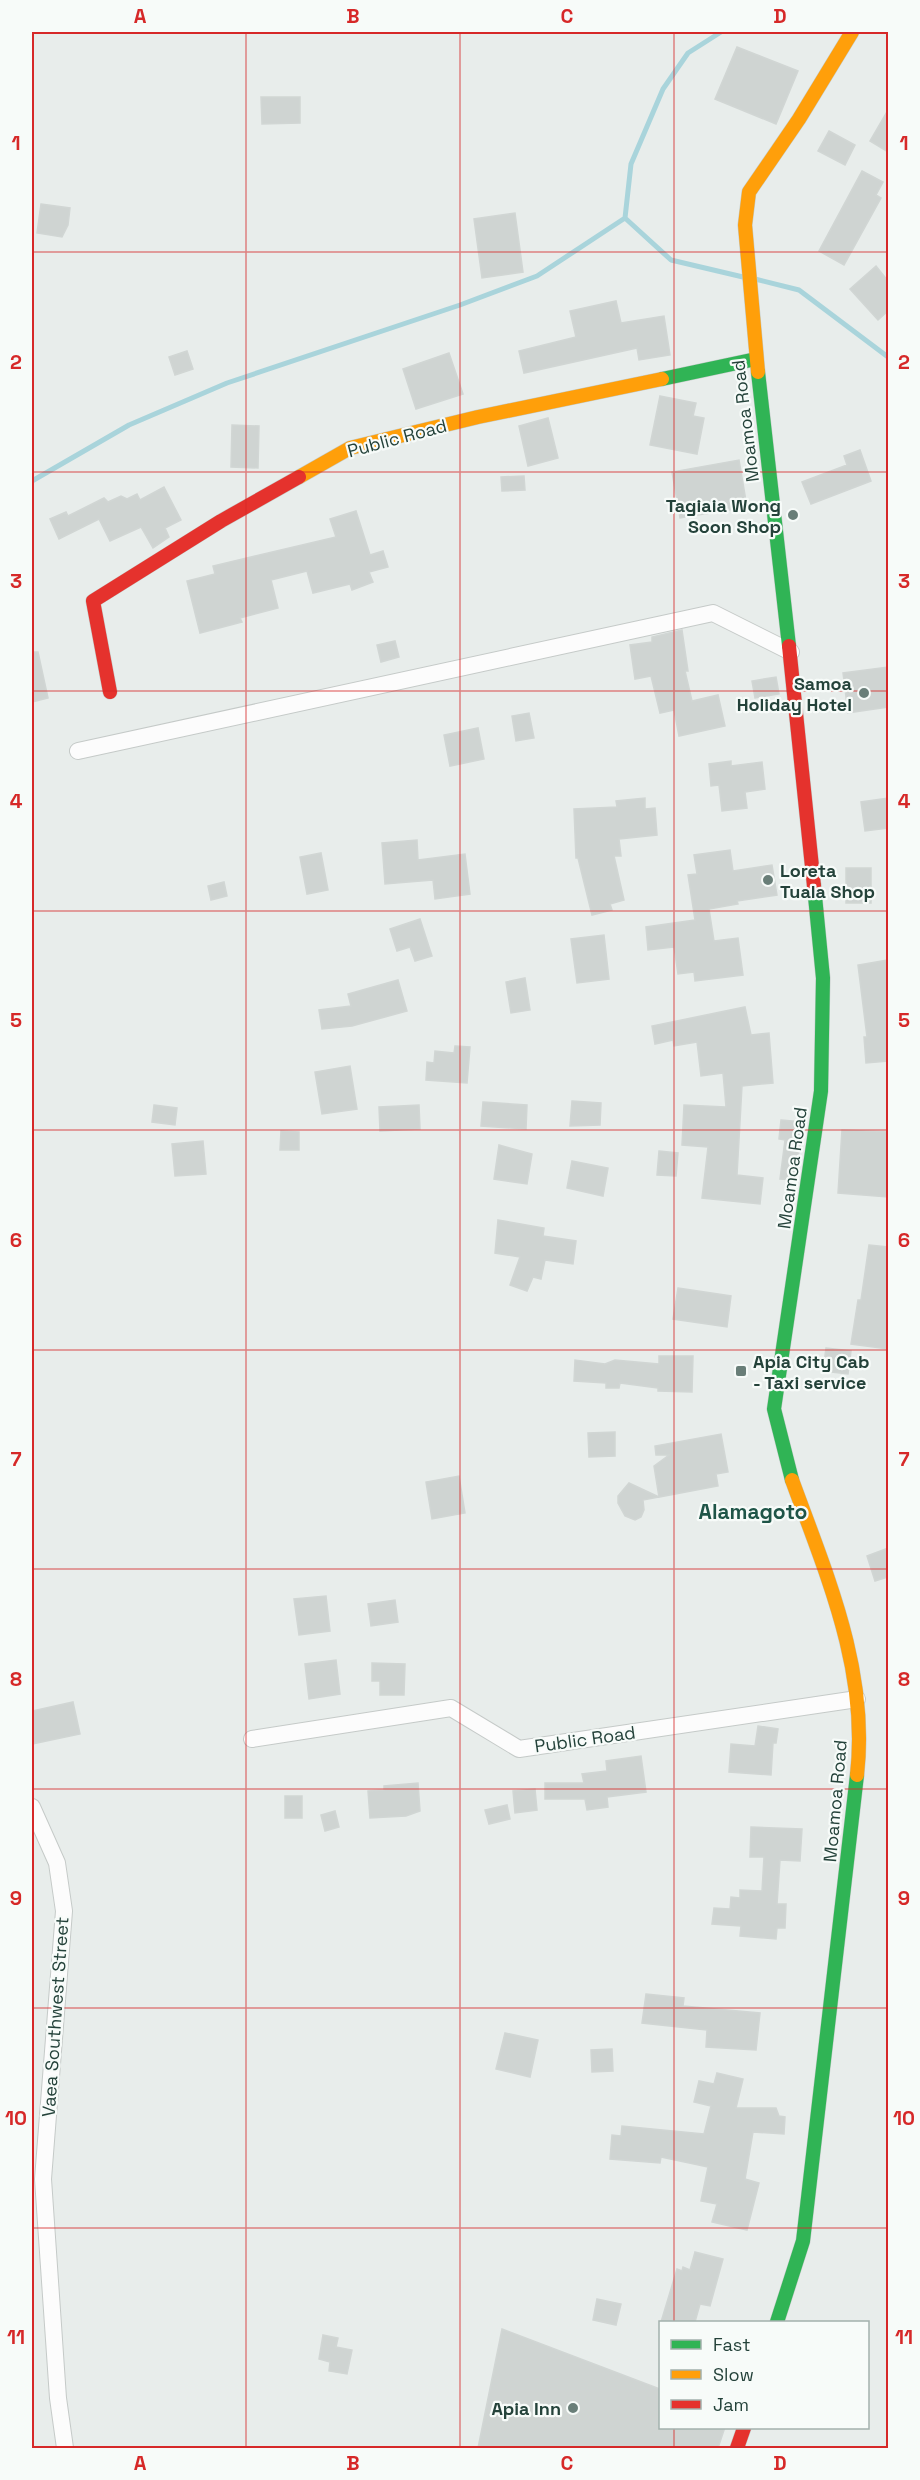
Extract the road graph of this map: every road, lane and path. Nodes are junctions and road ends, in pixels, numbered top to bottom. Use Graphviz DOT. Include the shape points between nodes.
graph roads {
  1 [pos="852,32"];
  2 [pos="756,359"];
  3 [pos="791,652"];
  4 [pos="110,692"];
  5 [pos="78,750"];
  6 [pos="857,1699"];
  7 [pos="252,1739"];
  8 [pos="32,1807"];
  9 [pos="777,2321"];
  10 [pos="743,2429"];
  11 [pos="65,2448"];
  12 [pos="737,2448"];
  1 -- 2 [label="street, Moamoa Road" via="749,192 745,225"];
  2 -- 3 [label="street, Moamoa Road"];
  2 -- 4 [label="street, Public Road" via="350,448 221,521 93,601"];
  3 -- 5 [label="street" via="713,613"];
  3 -- 6 [label="street, Moamoa Road" via="823,978 821,1091 774,1409 787,1466 838,1607"];
  6 -- 7 [label="street, Public Road" via="519,1749 452,1708"];
  6 -- 9 [label="street, Moamoa Road" via="860,1748 804,2241"];
  8 -- 11 [label="street, Vaea Southwest Street" via="57,1863 64,1911 43,2179"];
  10 -- 12 [label="street"];
}
